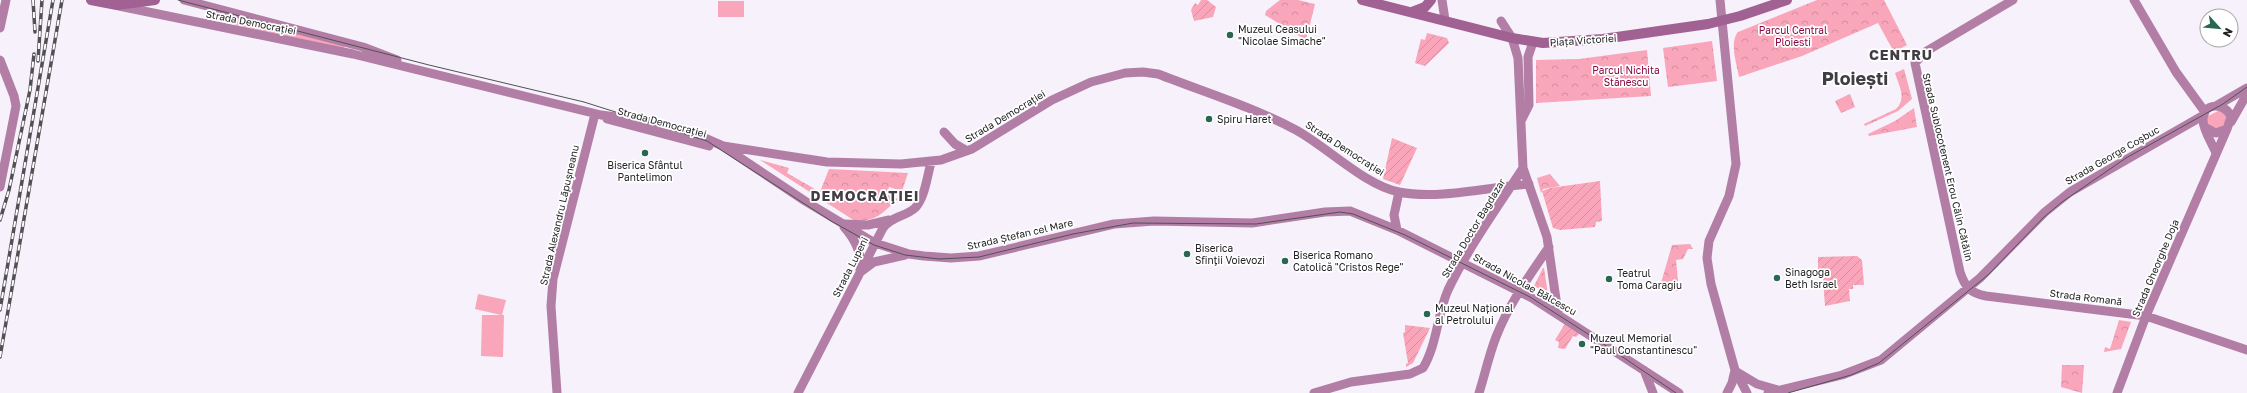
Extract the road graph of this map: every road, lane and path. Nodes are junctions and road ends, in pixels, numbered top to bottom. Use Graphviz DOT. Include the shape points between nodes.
graph roads {
  1 [pos="6,0"];
  2 [pos="91,0"];
  3 [pos="155,0"];
  4 [pos="1362,0"];
  5 [pos="1431,0"];
  6 [pos="1442,0"];
  7 [pos="1720,0"];
  8 [pos="1787,0"];
  9 [pos="2013,0"];
  10 [pos="2134,0"];
  11 [pos="186,1"];
  12 [pos="117,6"];
  13 [pos="1412,12"];
  14 [pos="1445,20"];
  15 [pos="1501,21"];
  16 [pos="1722,21"];
  17 [pos="0,28"];
  18 [pos="1512,38"];
  19 [pos="337,40"];
  20 [pos="1533,42"];
  21 [pos="0,60"];
  22 [pos="380,60"];
  23 [pos="422,70"];
  24 [pos="2247,88"];
  25 [pos="2247,94"];
  26 [pos="2216,106"];
  27 [pos="2204,114"];
  28 [pos="598,115"];
  29 [pos="1521,120"];
  30 [pos="2229,126"];
  31 [pos="2206,128"];
  32 [pos="944,132"];
  33 [pos="724,146"];
  34 [pos="967,151"];
  35 [pos="2216,152"];
  36 [pos="740,159"];
  37 [pos="931,163"];
  38 [pos="1522,168"];
  39 [pos="1529,184"];
  40 [pos="1511,186"];
  41 [pos="0,187"];
  42 [pos="1397,192"];
  43 [pos="1350,211"];
  44 [pos="889,220"];
  45 [pos="840,223"];
  46 [pos="1397,230"];
  47 [pos="875,243"];
  48 [pos="1549,247"];
  49 [pos="909,254"];
  50 [pos="1463,262"];
  51 [pos="859,273"];
  52 [pos="1967,289"];
  53 [pos="1519,291"];
  54 [pos="1558,313"];
  55 [pos="2146,316"];
  56 [pos="2247,350"];
  57 [pos="1644,370"];
  58 [pos="1735,370"];
  59 [pos="1779,390"];
  60 [pos="557,393"];
  61 [pos="798,393"];
  62 [pos="1314,393"];
  63 [pos="1480,393"];
  64 [pos="1653,393"];
  65 [pos="1679,393"];
  66 [pos="1727,393"];
  67 [pos="1746,393"];
  68 [pos="1768,393"];
  69 [pos="2117,393"];
  1 -- 17 [label="main road"];
  2 -- 12 [label="main road"];
  3 -- 12 [label="main road"];
  4 -- 13 [label="main road, Piața Victoriei"];
  5 -- 13 [label="main road" via="1425,7"];
  6 -- 14 [label="main road"];
  7 -- 16 [label="main road"];
  8 -- 16 [label="main road, Piața Victoriei"];
  9 -- 52 [label="main road, Strada Sublocotenent Erou Călin Cătălin" via="1925,52 1915,63 1960,272"];
  10 -- 27 [label="main road"];
  11 -- 19 [label="main road, Strada Democrației"];
  12 -- 22 [label="main road, Strada Democrației"];
  13 -- 14 [label="main road, Piața Victoriei"];
  14 -- 18 [label="main road, Piața Victoriei"];
  15 -- 18 [label="main road"];
  16 -- 20 [label="main road, Piața Victoriei" via="1597,40"];
  16 -- 58 [label="main road" via="1736,164 1729,196 1709,241 1707,258 1711,284"];
  18 -- 20 [label="main road, Piața Victoriei"];
  18 -- 29 [label="main road" via="1518,58"];
  19 -- 22 [label="main road, Strada Democrației"];
  19 -- 23 [label="main road, Strada Democrației" via="366,48"];
  20 -- 29 [label="main road" via="1528,57 1529,105"];
  21 -- 41 [label="main road" via="16,106"];
  22 -- 23 [label="main road, Strada Democrației"];
  23 -- 28 [label="main road, Strada Democrației"];
  24 -- 26 [label="main road"];
  25 -- 30 [label="main road, Strada Gheorghe Doja"];
  26 -- 27 [label="main road"];
  26 -- 30 [label="main road" via="2226,109 2229,113"];
  27 -- 31 [label="main road"];
  27 -- 52 [label="main road, Strada George Coșbuc" via="2070,192 2045,212"];
  28 -- 33 [label="main road, Strada Democrației" via="652,122"];
  28 -- 36 [label="main road, Strada Democrației" via="619,124 699,142"];
  28 -- 60 [label="main road, Strada Alexandru Lăpușneanu" via="553,280"];
  29 -- 38 [label="main road"];
  30 -- 31 [label="main road" via="2216,133"];
  30 -- 35 [label="main road, Strada Gheorghe Doja"];
  31 -- 35 [label="main road"];
  32 -- 34 [label="main road" via="954,144"];
  33 -- 36 [label="main road, Strada Ștefan cel Mare"];
  33 -- 37 [label="main road, Strada Democrației" via="807,160"];
  34 -- 37 [label="main road, Strada Democrației"];
  34 -- 42 [label="main road, Strada Democrației" via="1080,86 1112,75 1143,72 1158,74 1276,120 1311,139 1369,178"];
  35 -- 55 [label="main road, Strada Gheorghe Doja"];
  36 -- 45 [label="main road, Strada Ștefan cel Mare"];
  37 -- 44 [label="main road" via="917,205"];
  38 -- 39 [label="main road"];
  38 -- 40 [label="main road, Strada Doctor Bagdazar"];
  39 -- 40 [label="main road"];
  39 -- 48 [label="main road"];
  40 -- 42 [label="main road" via="1449,192"];
  40 -- 50 [label="main road, Strada Doctor Bagdazar"];
  42 -- 46 [label="main road" via="1394,215"];
  43 -- 46 [label="main road, Strada Nicolae Bălcescu"];
  43 -- 49 [label="main road, Strada Ștefan cel Mare" via="1252,223 1114,224 979,256 944,258"];
  44 -- 45 [label="main road" via="860,226"];
  44 -- 47 [label="main road, Strada Lupeni"];
  45 -- 47 [label="main road, Strada Ștefan cel Mare"];
  45 -- 51 [label="main road" via="856,245 860,262"];
  46 -- 50 [label="main road, Strada Nicolae Bălcescu"];
  47 -- 49 [label="main road, Strada Ștefan cel Mare"];
  47 -- 51 [label="main road, Strada Lupeni"];
  48 -- 53 [label="main road"];
  48 -- 54 [label="main road"];
  49 -- 51 [label="main road" via="874,262"];
  50 -- 53 [label="main road, Strada Nicolae Bălcescu"];
  50 -- 62 [label="main road, Strada Doctor Bagdazar" via="1448,291 1430,354 1423,368 1410,374 1351,382"];
  51 -- 61 [label="main road, Strada Lupeni"];
  52 -- 55 [label="main road, Strada Romană" via="1986,296"];
  52 -- 59 [label="main road, Strada George Coșbuc" via="1880,360 1842,375"];
  53 -- 54 [label="main road, Strada Nicolae Bălcescu"];
  53 -- 63 [label="main road" via="1496,336"];
  54 -- 57 [label="main road, Strada Nicolae Bălcescu"];
  55 -- 56 [label="main road, Strada Romană"];
  55 -- 69 [label="main road, Strada Gheorghe Doja"];
  57 -- 64 [label="main road"];
  57 -- 65 [label="main road, Strada Nicolae Bălcescu"];
  58 -- 59 [label="main road" via="1757,384"];
  58 -- 66 [label="main road"];
  58 -- 67 [label="main road"];
  59 -- 68 [label="main road, Strada George Coșbuc"];
}
